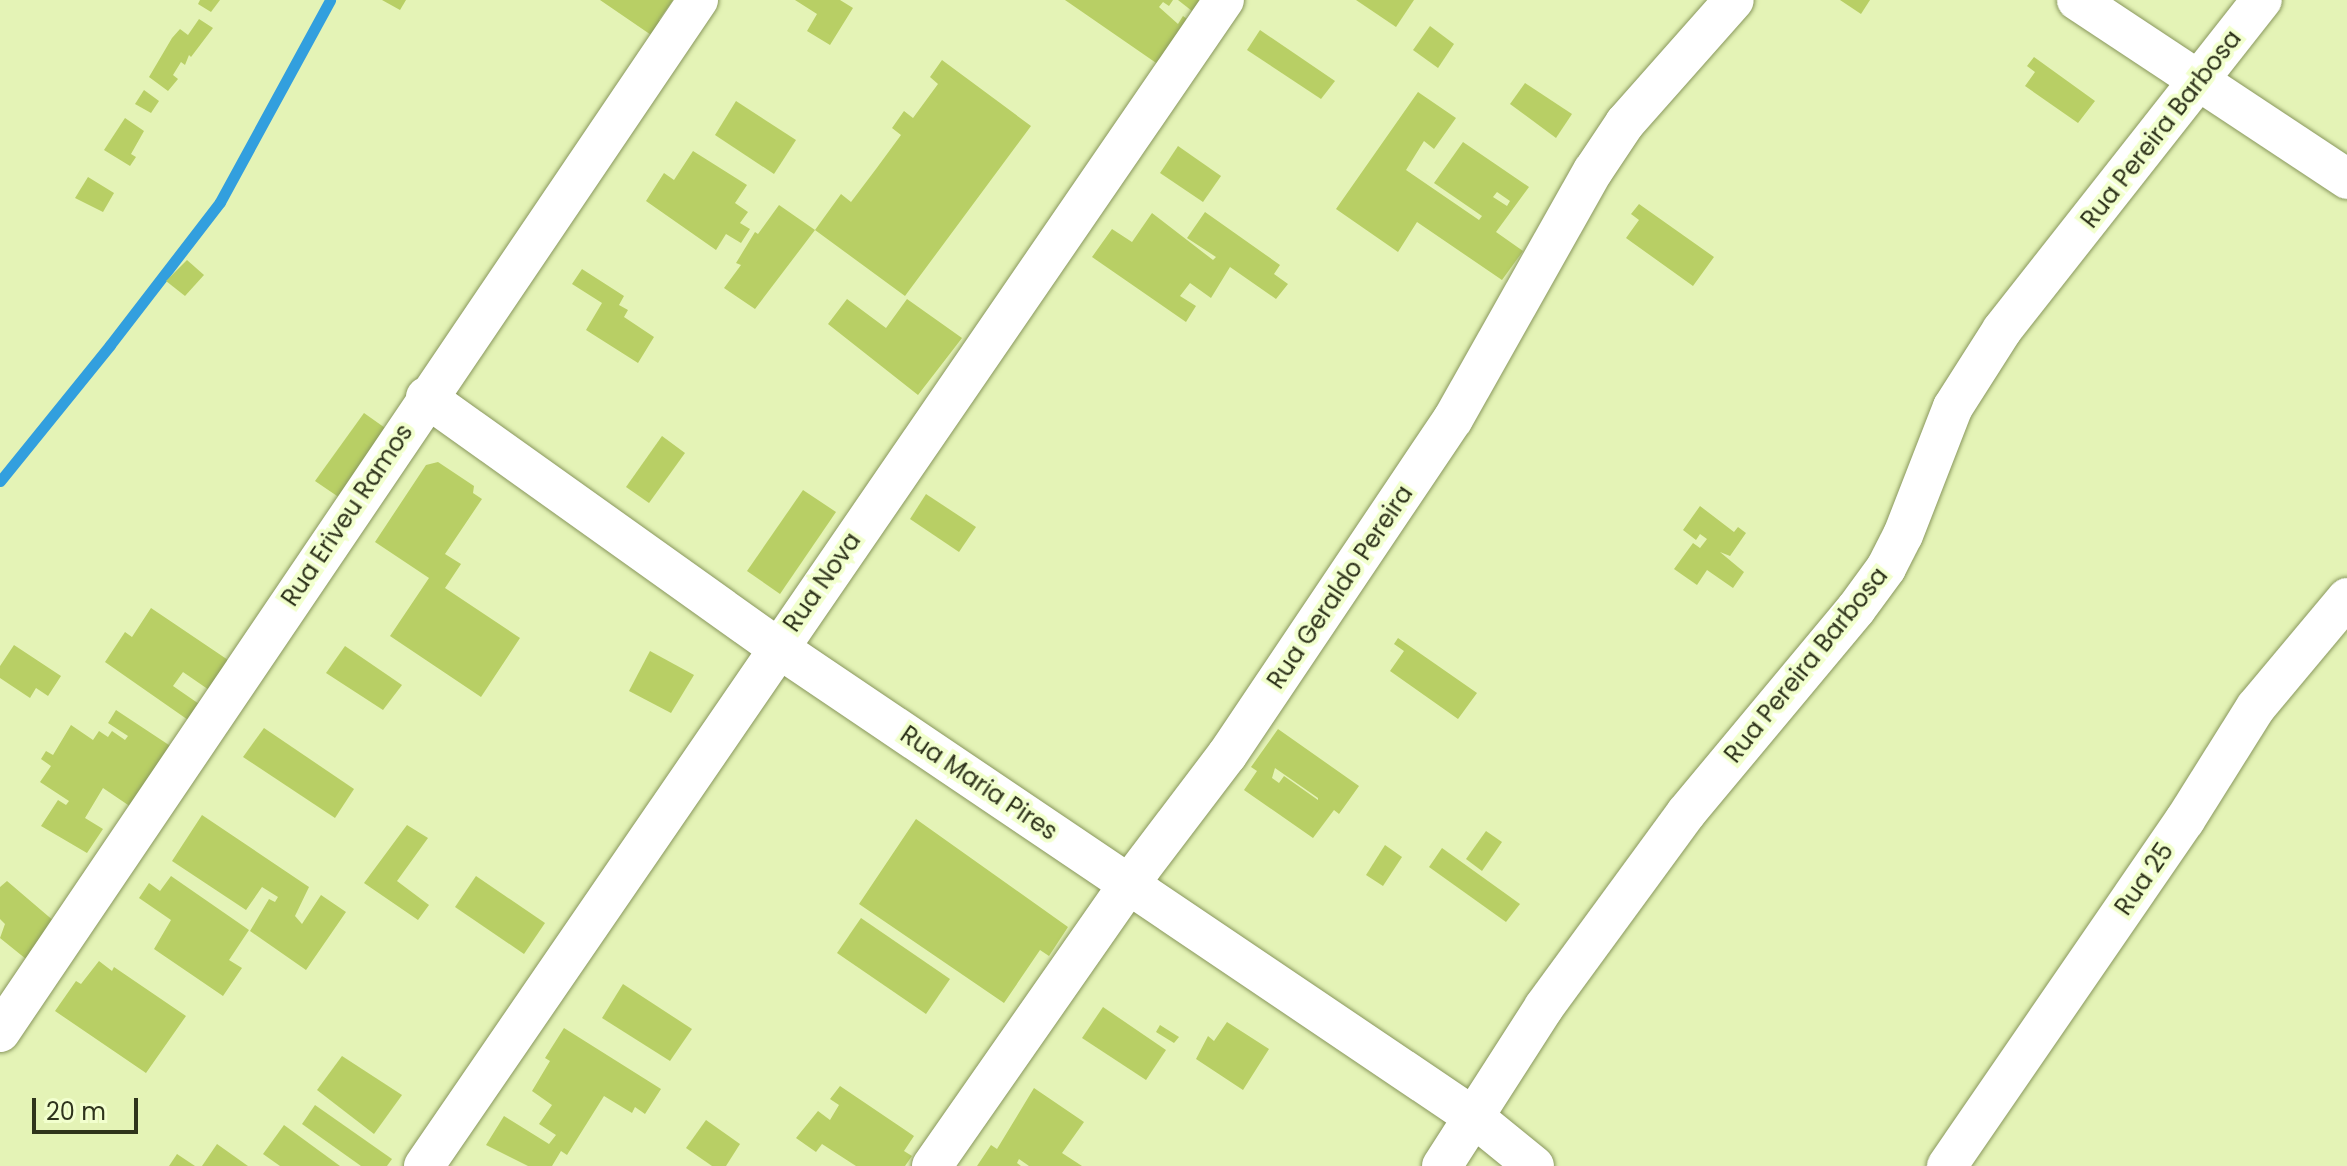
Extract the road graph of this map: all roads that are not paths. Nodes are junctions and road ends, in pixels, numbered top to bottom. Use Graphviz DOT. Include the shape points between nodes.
graph roads {
  1 [pos="698,0"];
  2 [pos="1224,0"];
  3 [pos="1734,0"];
  4 [pos="2077,0"];
  5 [pos="2262,0"];
  6 [pos="2198,81"];
  7 [pos="2347,179"];
  8 [pos="426,397"];
  9 [pos="2347,598"];
  10 [pos="777,647"];
  11 [pos="1129,884"];
  12 [pos="0,1032"];
  13 [pos="1475,1118"];
  14 [pos="424,1166"];
  15 [pos="932,1166"];
  16 [pos="1442,1166"];
  17 [pos="1534,1166"];
  18 [pos="1947,1166"];
  1 -- 8 [label="street, Rua Eriveu Ramos"];
  2 -- 10 [label="street, Rua Nova"];
  3 -- 11 [label="street, Rua Geraldo Pereira" via="1625,123 1453,419 1227,755"];
  4 -- 6 [label="street"];
  5 -- 6 [label="street, Rua Pereira Barbosa"];
  6 -- 7 [label="street"];
  6 -- 13 [label="street, Rua Pereira Barbosa" via="2002,330 1953,407 1886,568 1677,825 1544,1007"];
  8 -- 10 [label="street, Rua Maria Pires"];
  8 -- 12 [label="street, Rua Eriveu Ramos"];
  9 -- 18 [label="street, Rua 25" via="2256,707 2185,820"];
  10 -- 11 [label="street, Rua Maria Pires"];
  10 -- 14 [label="street, Rua Nova"];
  11 -- 13 [label="street, Rua Maria Pires"];
  11 -- 15 [label="street, Rua Geraldo Pereira"];
  13 -- 16 [label="street, Rua Pereira Barbosa"];
  13 -- 17 [label="street, Rua Maria Pires"];
}
